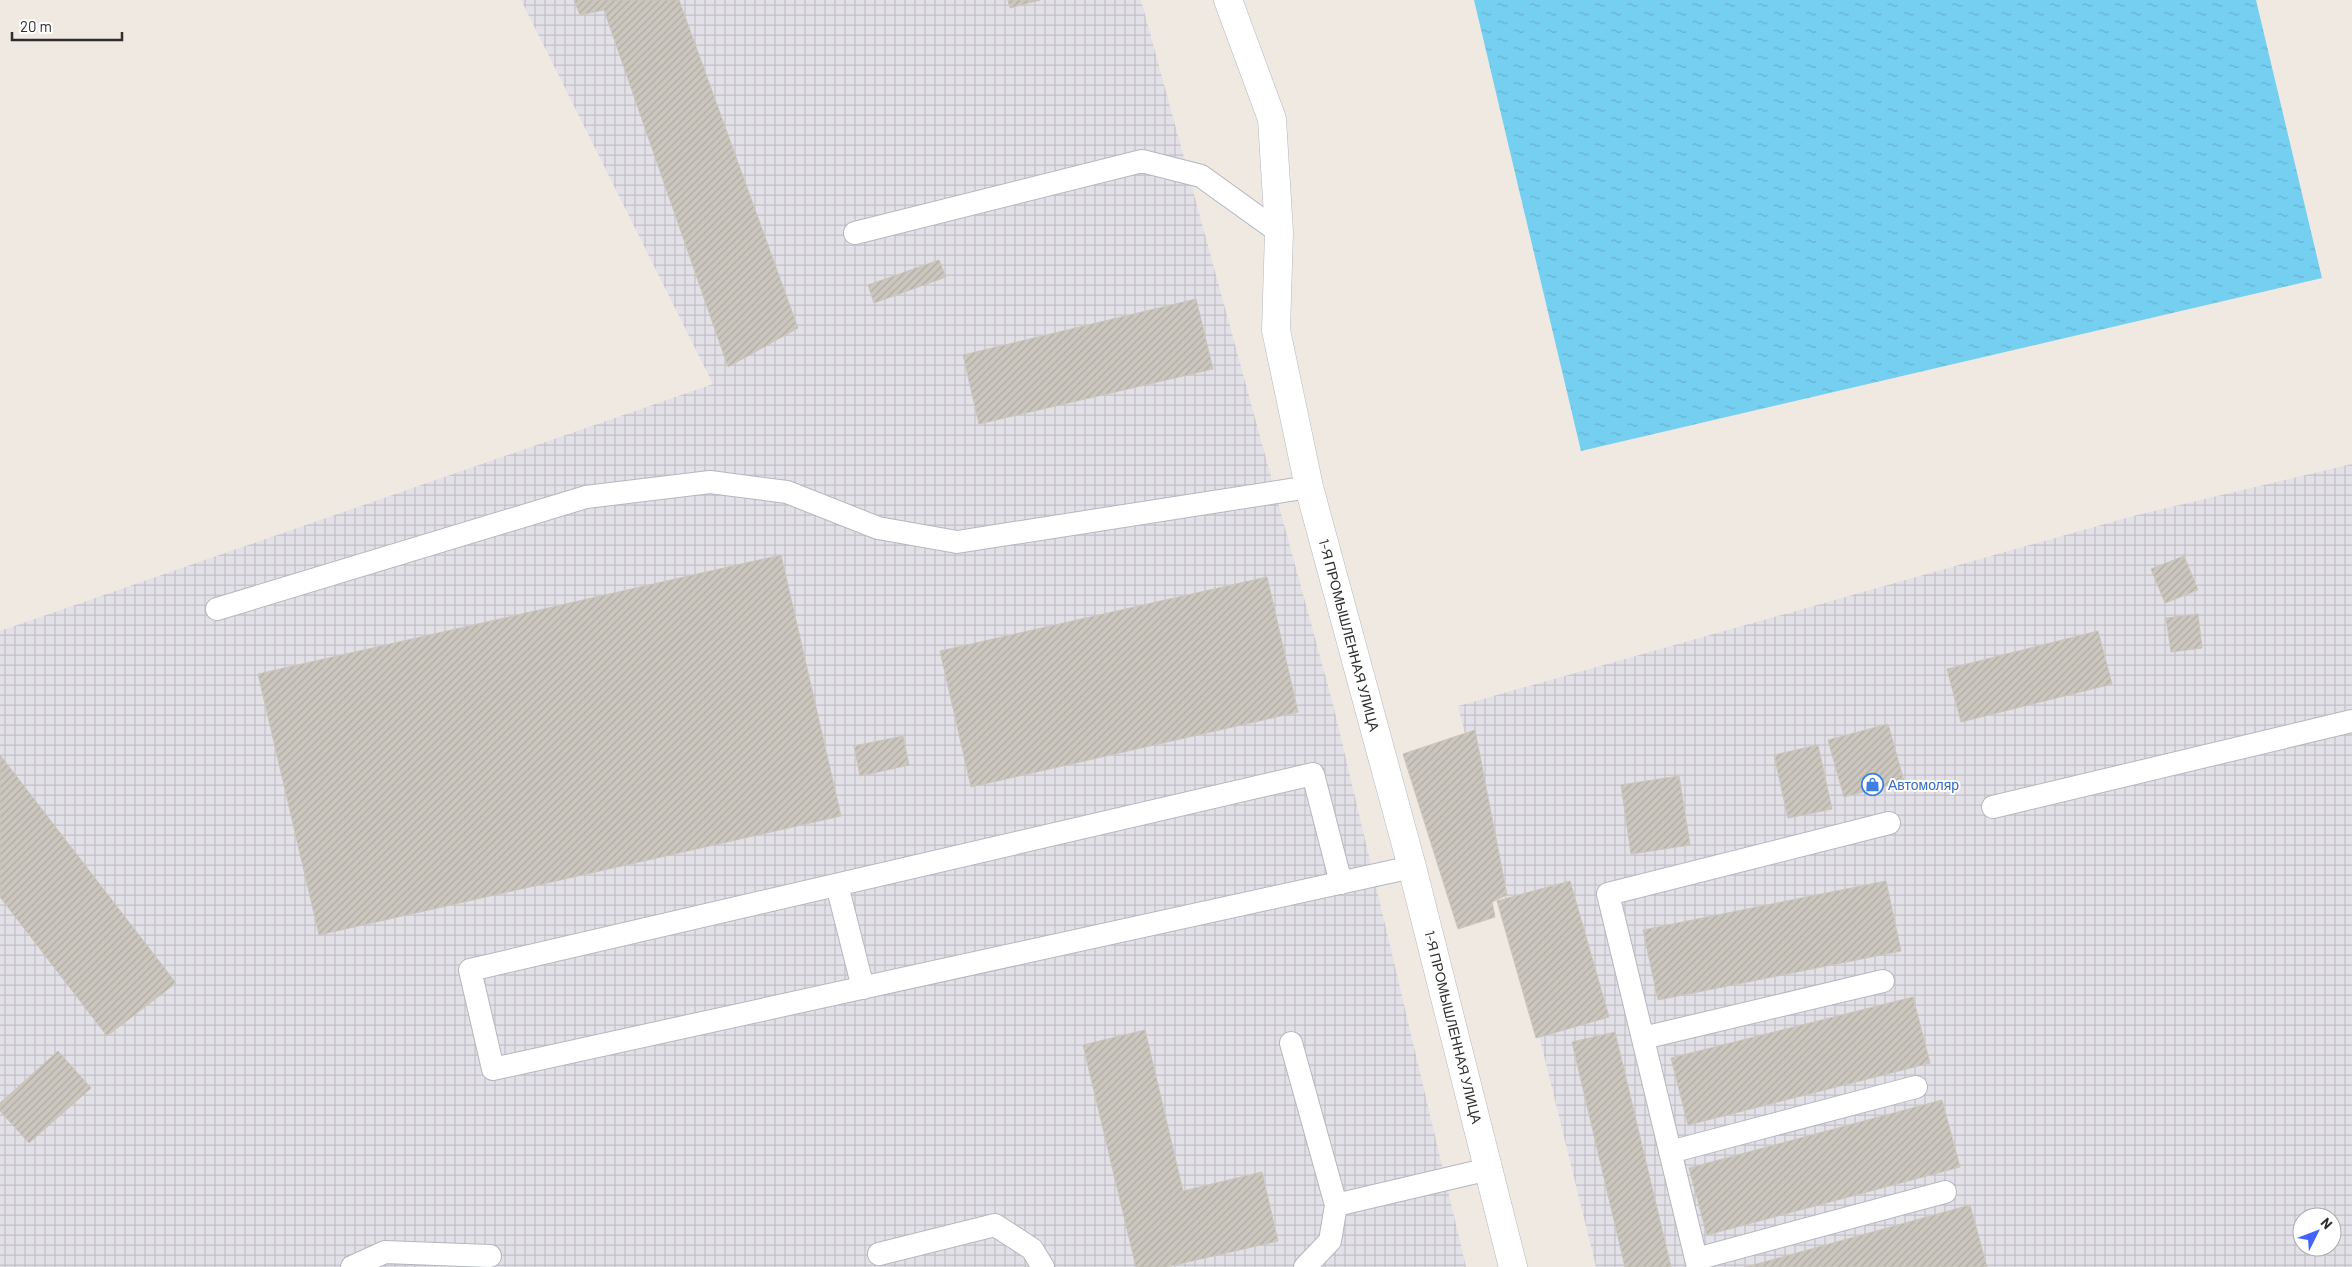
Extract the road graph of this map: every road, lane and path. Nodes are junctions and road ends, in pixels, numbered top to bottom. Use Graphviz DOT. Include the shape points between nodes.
graph roads {
  1 [pos="1228,0"];
  2 [pos="1279,232"];
  3 [pos="855,233"];
  4 [pos="1309,487"];
  5 [pos="217,609"];
  6 [pos="2352,721"];
  7 [pos="1993,807"];
  8 [pos="1889,823"];
  9 [pos="1412,867"];
  10 [pos="1341,883"];
  11 [pos="837,885"];
  12 [pos="1883,981"];
  13 [pos="863,988"];
  14 [pos="1643,1038"];
  15 [pos="1291,1043"];
  16 [pos="1916,1087"];
  17 [pos="1670,1152"];
  18 [pos="1489,1169"];
  19 [pos="1945,1192"];
  20 [pos="1336,1205"];
  21 [pos="879,1254"];
  22 [pos="490,1256"];
  23 [pos="1697,1263"];
  24 [pos="352,1267"];
  25 [pos="1043,1267"];
  26 [pos="1304,1267"];
  27 [pos="1513,1267"];
  1 -- 2 [label="street, 1-Я ПРОМЫШЛЕННАЯ УЛИЦА" via="1272,119"];
  2 -- 3 [label="lane" via="1201,176 1142,160"];
  2 -- 4 [label="street, 1-Я ПРОМЫШЛЕННАЯ УЛИЦА" via="1276,330"];
  4 -- 5 [label="lane" via="957,542 878,528 787,492 710,482 586,497"];
  4 -- 9 [label="street, 1-Я ПРОМЫШЛЕННАЯ УЛИЦА"];
  6 -- 7 [label="lane"];
  8 -- 14 [label="lane" via="1608,894"];
  9 -- 10 [label="lane"];
  9 -- 18 [label="street, 1-Я ПРОМЫШЛЕННАЯ УЛИЦА"];
  10 -- 11 [label="lane" via="1313,774"];
  10 -- 13 [label="lane"];
  11 -- 13 [label="lane"];
  11 -- 13 [label="lane" via="470,970 493,1069"];
  12 -- 14 [label="lane"];
  14 -- 17 [label="lane"];
  15 -- 20 [label="lane"];
  16 -- 17 [label="lane"];
  17 -- 23 [label="lane"];
  18 -- 20 [label="lane"];
  18 -- 27 [label="street, 1-Я ПРОМЫШЛЕННАЯ УЛИЦА"];
  19 -- 23 [label="lane"];
  20 -- 26 [label="lane" via="1330,1241"];
  21 -- 25 [label="lane" via="995,1225 1032,1249"];
  22 -- 24 [label="lane" via="385,1252"];
}
